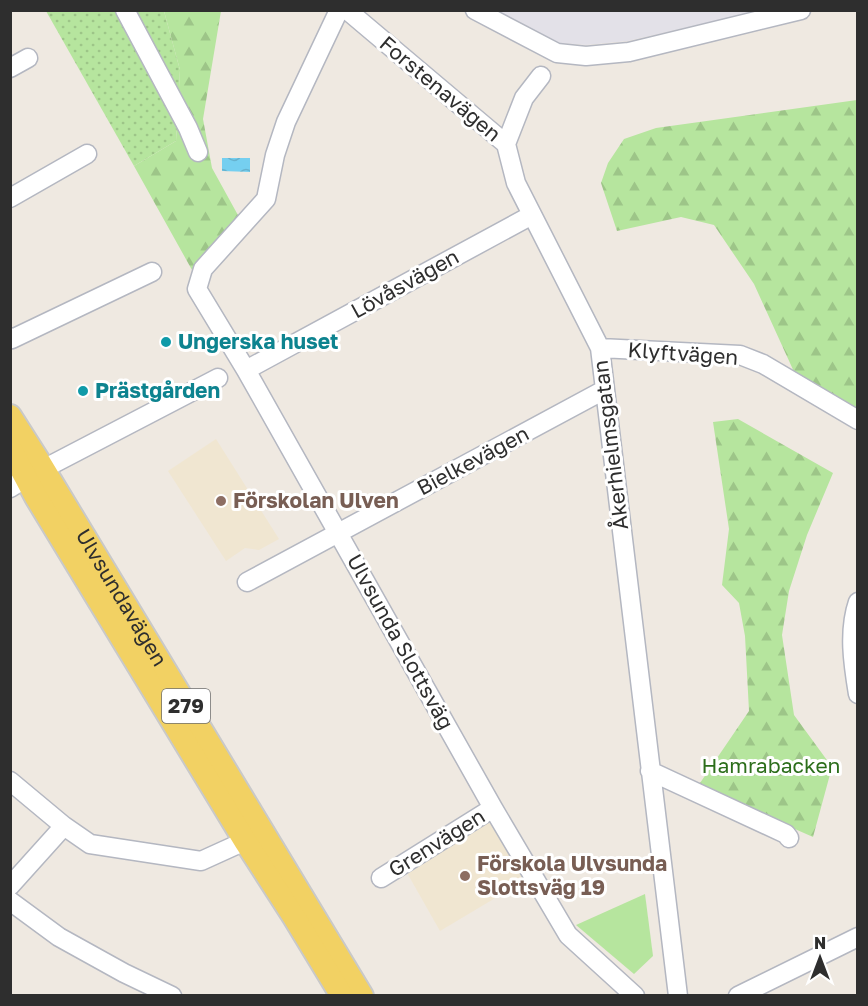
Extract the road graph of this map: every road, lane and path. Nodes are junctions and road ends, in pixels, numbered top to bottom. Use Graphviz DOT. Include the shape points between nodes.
graph roads {
  1 [pos="124,10"];
  2 [pos="339,10"];
  3 [pos="347,10"];
  4 [pos="475,10"];
  5 [pos="801,10"];
  6 [pos="28,58"];
  7 [pos="10,68"];
  8 [pos="542,76"];
  9 [pos="506,144"];
  10 [pos="198,153"];
  11 [pos="87,154"];
  12 [pos="10,198"];
  13 [pos="532,215"];
  14 [pos="152,272"];
  15 [pos="10,337"];
  16 [pos="600,348"];
  17 [pos="246,370"];
  18 [pos="218,378"];
  19 [pos="604,390"];
  20 [pos="10,416"];
  21 [pos="858,420"];
  22 [pos="10,448"];
  23 [pos="27,479"];
  24 [pos="339,534"];
  25 [pos="247,582"];
  26 [pos="858,602"];
  27 [pos="858,694"];
  28 [pos="650,771"];
  29 [pos="10,781"];
  30 [pos="494,808"];
  31 [pos="64,826"];
  32 [pos="789,838"];
  33 [pos="245,841"];
  34 [pos="381,878"];
  35 [pos="10,886"];
  36 [pos="10,901"];
  37 [pos="858,937"];
  38 [pos="172,996"];
  39 [pos="342,996"];
  40 [pos="362,996"];
  41 [pos="635,996"];
  42 [pos="678,996"];
  43 [pos="738,996"];
  1 -- 10 [label="street"];
  2 -- 17 [label="street, Ulvsunda Slottsväg" via="286,122 266,199 203,269 197,289"];
  3 -- 9 [label="street, Forstenavägen"];
  4 -- 5 [label="street" via="557,53 586,56 629,52"];
  6 -- 7 [label="street"];
  8 -- 9 [label="street" via="524,98"];
  9 -- 13 [label="street, Åkerhielmsgatan" via="516,183"];
  11 -- 12 [label="street"];
  13 -- 16 [label="street, Åkerhielmsgatan"];
  13 -- 17 [label="street, Lövåsvägen"];
  14 -- 15 [label="street"];
  16 -- 19 [label="street, Åkerhielmsgatan"];
  16 -- 21 [label="street, Klyftvägen" via="740,355 763,364"];
  17 -- 24 [label="street, Ulvsunda Slottsväg"];
  18 -- 23 [label="street"];
  19 -- 24 [label="street, Bielkevägen"];
  19 -- 28 [label="street, Åkerhielmsgatan"];
  20 -- 23 [label="main road, Ulvsundavägen / 279"];
  22 -- 23 [label="main road, Ulvsundavägen / 279"];
  23 -- 33 [label="main road, Ulvsundavägen / 279"];
  23 -- 40 [label="main road, Ulvsundavägen / 279" via="266,838"];
  24 -- 25 [label="street, Bielkevägen"];
  24 -- 30 [label="street, Ulvsunda Slottsväg"];
  26 -- 27 [label="street" via="852,658"];
  28 -- 32 [label="street"];
  28 -- 42 [label="street, Åkerhielmsgatan"];
  29 -- 31 [label="street"];
  30 -- 34 [label="street, Grenvägen"];
  30 -- 41 [label="street, Ulvsunda Slottsväg" via="568,935"];
  31 -- 33 [label="street" via="90,844 201,861"];
  31 -- 35 [label="street"];
  33 -- 39 [label="main road, Ulvsundavägen / 279"];
  36 -- 38 [label="street" via="59,938"];
  37 -- 43 [label="street"];
}
